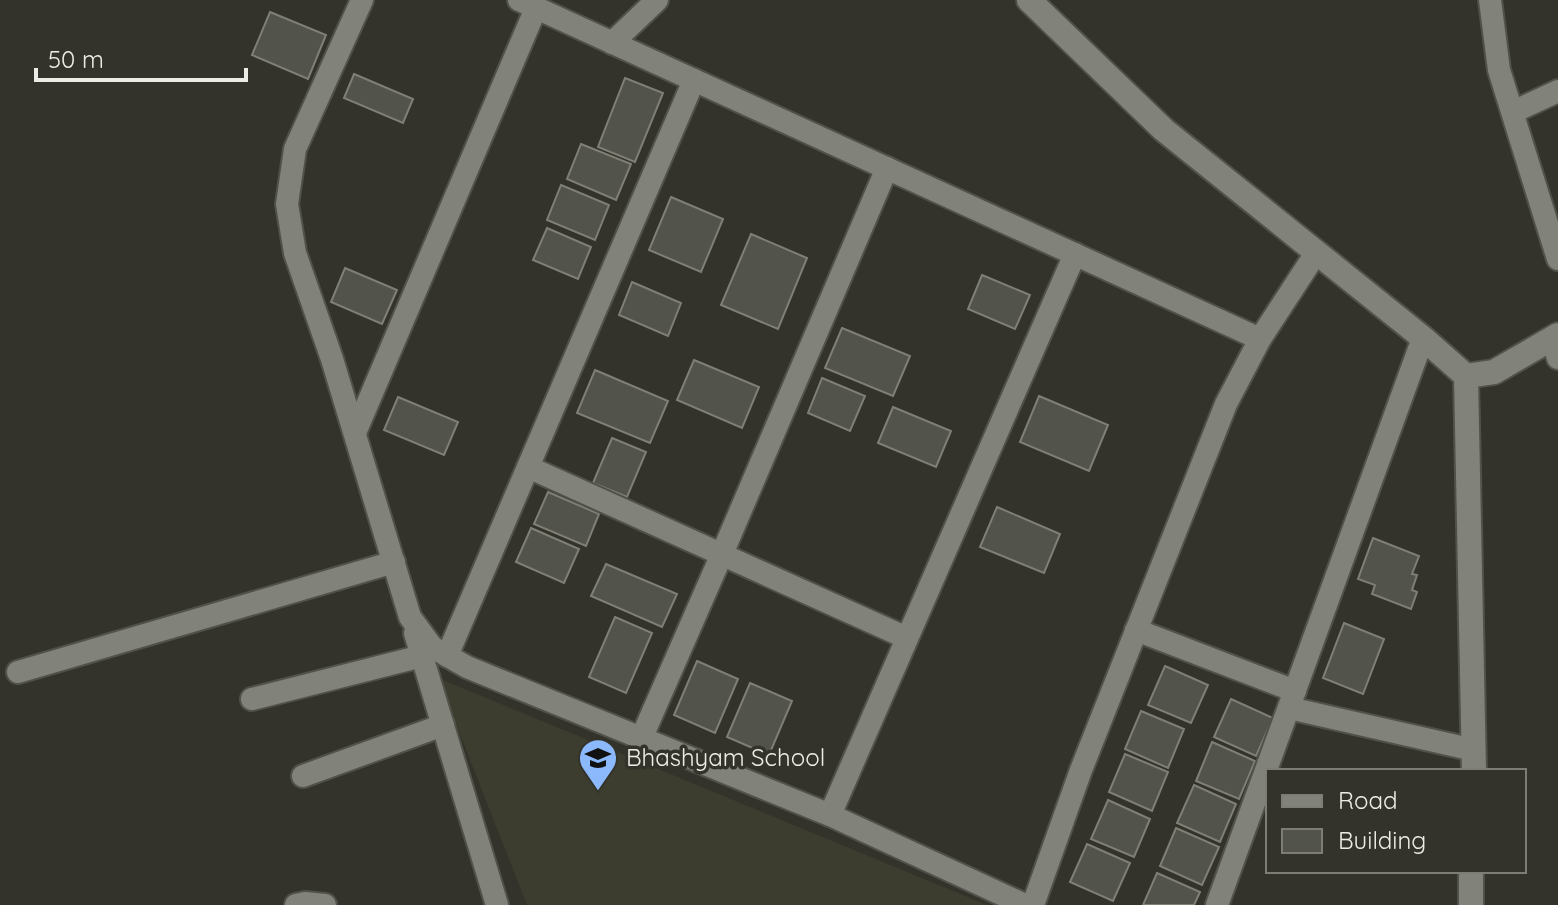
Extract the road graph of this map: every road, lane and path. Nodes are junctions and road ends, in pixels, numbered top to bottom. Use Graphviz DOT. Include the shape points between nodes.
graph roads {
  1 [pos="362,0"];
  2 [pos="657,0"];
  3 [pos="1029,0"];
  4 [pos="1495,3"];
  5 [pos="528,4"];
  6 [pos="612,43"];
  7 [pos="694,80"];
  8 [pos="1558,91"];
  9 [pos="1513,112"];
  10 [pos="887,168"];
  11 [pos="1552,220"];
  12 [pos="1316,253"];
  13 [pos="1075,254"];
  14 [pos="1558,259"];
  15 [pos="1423,338"];
  16 [pos="1260,339"];
  17 [pos="1556,344"];
  18 [pos="1466,376"];
  19 [pos="355,433"];
  20 [pos="528,467"];
  21 [pos="722,554"];
  22 [pos="394,562"];
  23 [pos="410,617"];
  24 [pos="1136,630"];
  25 [pos="907,638"];
  26 [pos="422,656"];
  27 [pos="447,656"];
  28 [pos="18,672"];
  29 [pos="252,699"];
  30 [pos="1292,700"];
  31 [pos="443,725"];
  32 [pos="641,739"];
  33 [pos="1474,760"];
  34 [pos="1267,769"];
  35 [pos="1266,771"];
  36 [pos="303,776"];
  37 [pos="830,815"];
  38 [pos="1471,873"];
  39 [pos="296,905"];
  40 [pos="325,905"];
  41 [pos="497,905"];
  42 [pos="1025,905"];
  43 [pos="1033,905"];
  44 [pos="1217,905"];
  45 [pos="1471,905"];
  1 -- 19 [label="street" via="295,149 287,204 295,253"];
  2 -- 6 [label="street"];
  3 -- 12 [label="street" via="1164,130"];
  4 -- 9 [label="street" via="1499,70"];
  5 -- 6 [label="street"];
  5 -- 19 [label="street"];
  6 -- 7 [label="street"];
  7 -- 10 [label="street"];
  7 -- 20 [label="street"];
  8 -- 9 [label="street"];
  9 -- 11 [label="street"];
  10 -- 13 [label="street"];
  10 -- 21 [label="street"];
  11 -- 14 [label="street"];
  12 -- 15 [label="street"];
  12 -- 16 [label="street"];
  13 -- 16 [label="street"];
  13 -- 25 [label="street"];
  15 -- 18 [label="street"];
  15 -- 30 [label="street"];
  16 -- 24 [label="street" via="1226,404"];
  17 -- 18 [label="street" via="1494,372"];
  18 -- 33 [label="street"];
  19 -- 22 [label="street"];
  20 -- 21 [label="street"];
  20 -- 27 [label="street"];
  21 -- 25 [label="street"];
  21 -- 32 [label="street"];
  22 -- 23 [label="street"];
  22 -- 28 [label="street"];
  23 -- 26 [label="street"];
  23 -- 27 [label="street" via="432,647"];
  24 -- 30 [label="street"];
  24 -- 43 [label="street"];
  25 -- 37 [label="street"];
  26 -- 29 [label="street"];
  26 -- 31 [label="street"];
  27 -- 32 [label="street"];
  30 -- 33 [label="street"];
  30 -- 34 [label="street"];
  31 -- 36 [label="street"];
  31 -- 41 [label="street"];
  32 -- 37 [label="street"];
  35 -- 44 [label="street"];
  37 -- 42 [label="street"];
  38 -- 45 [label="street"];
  39 -- 40 [label="street"];
}
